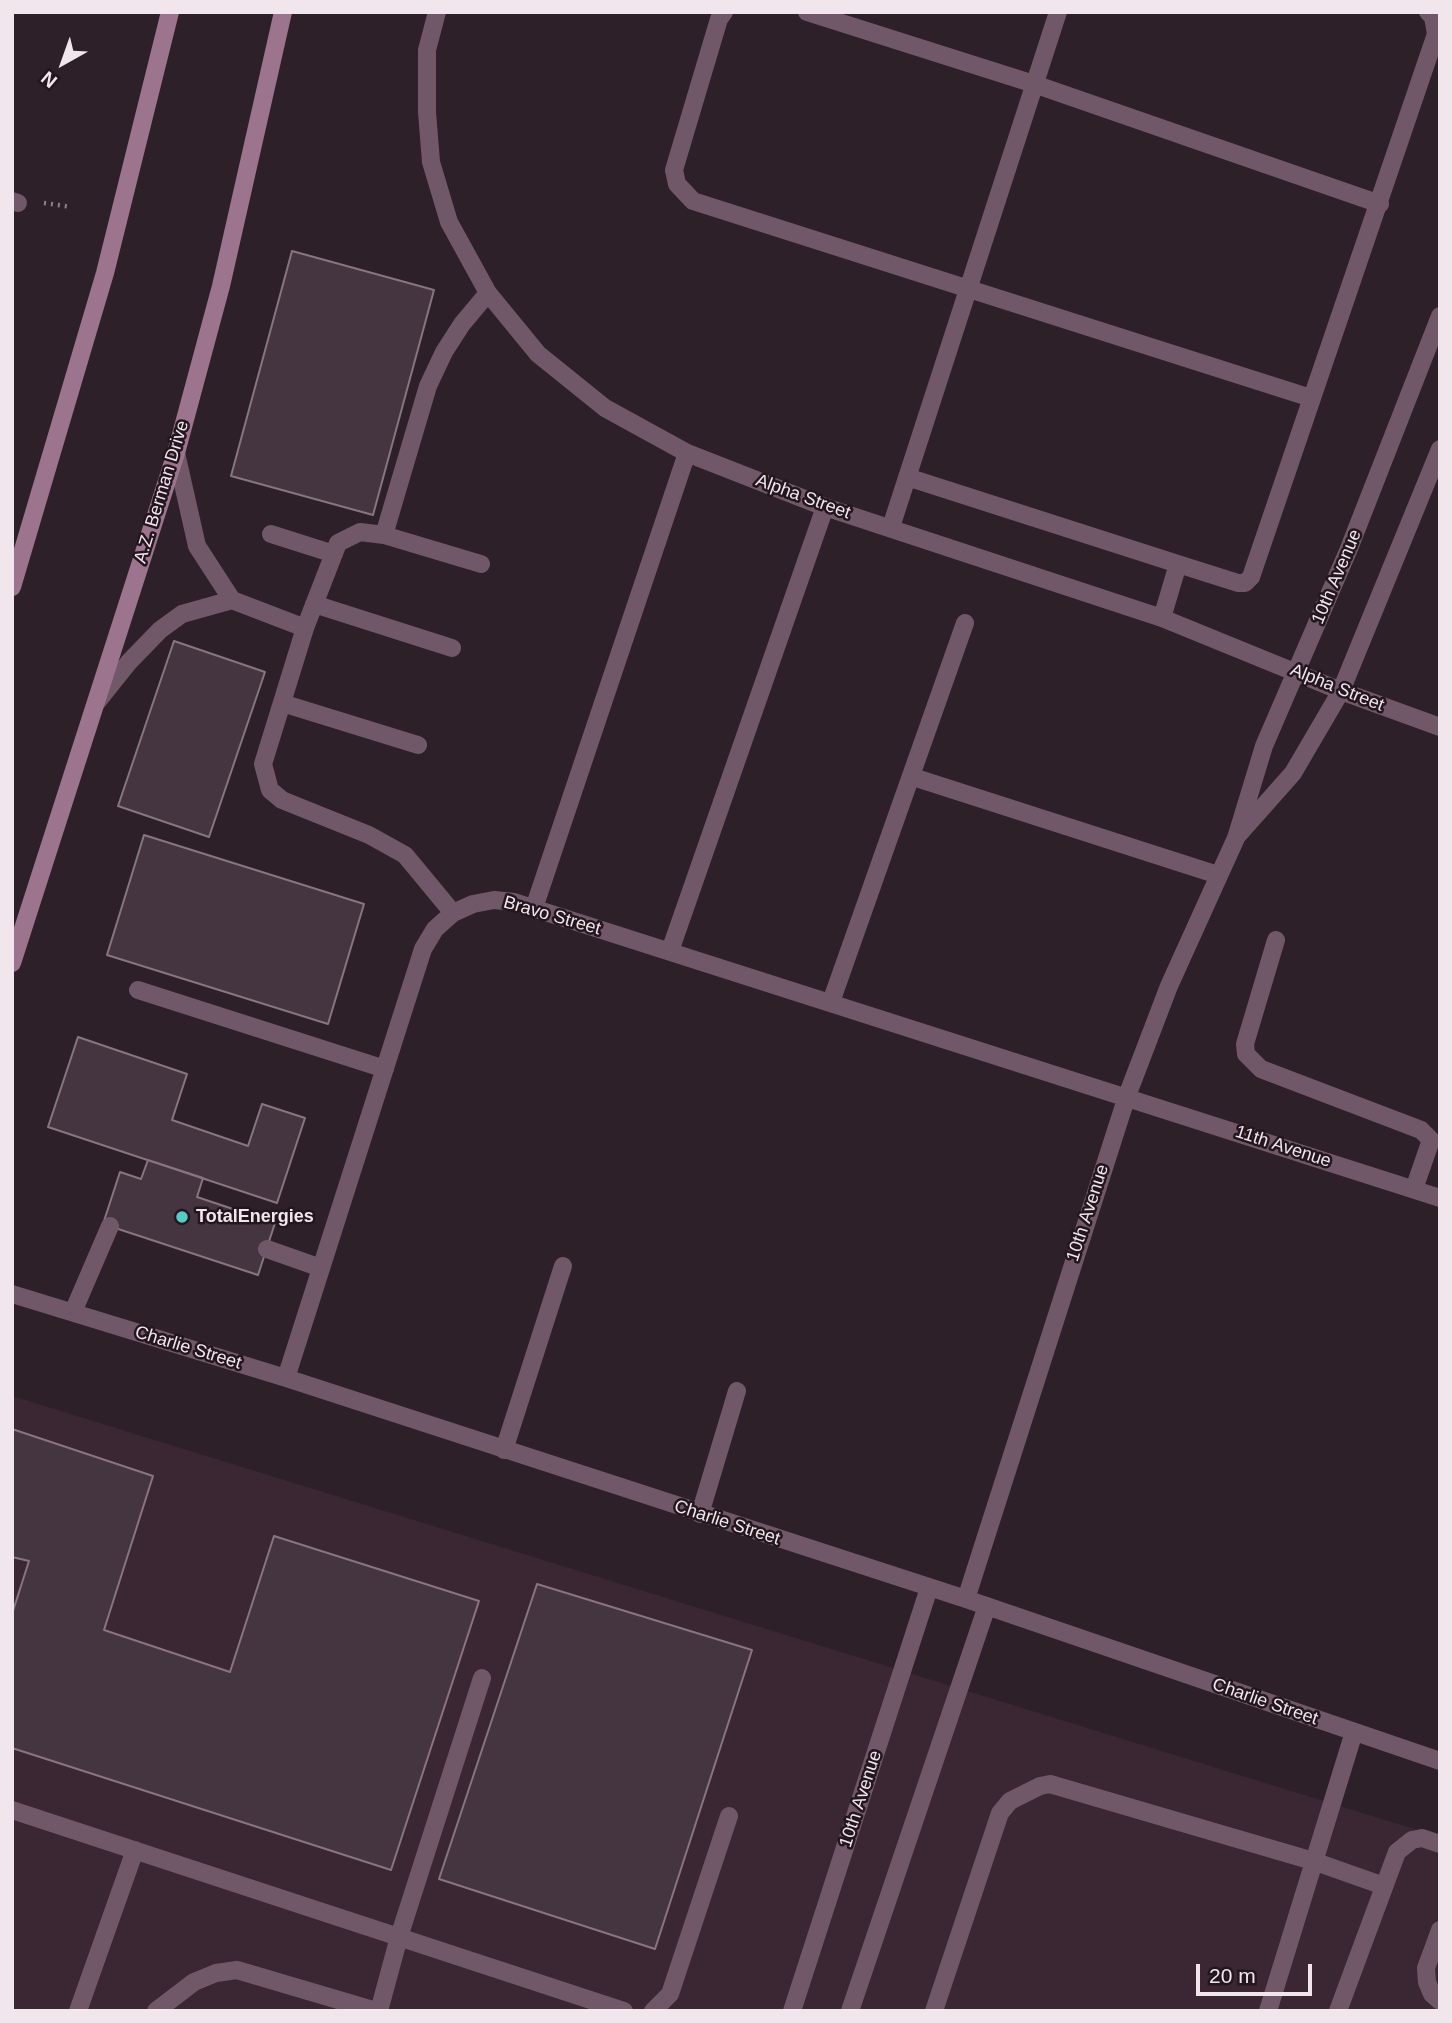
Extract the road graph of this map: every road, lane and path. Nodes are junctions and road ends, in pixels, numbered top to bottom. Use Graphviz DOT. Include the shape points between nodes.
graph roads {
  1 [pos="170,12"];
  2 [pos="283,12"];
  3 [pos="437,12"];
  4 [pos="724,12"];
  5 [pos="807,12"];
  6 [pos="1058,12"];
  7 [pos="1428,12"];
  8 [pos="1034,83"];
  9 [pos="43,203"];
  10 [pos="1380,204"];
  11 [pos="71,207"];
  12 [pos="968,288"];
  13 [pos="488,293"];
  14 [pos="1440,316"];
  15 [pos="1311,398"];
  16 [pos="1440,449"];
  17 [pos="176,453"];
  18 [pos="687,453"];
  19 [pos="907,477"];
  20 [pos="825,508"];
  21 [pos="891,527"];
  22 [pos="271,534"];
  23 [pos="384,535"];
  24 [pos="334,554"];
  25 [pos="481,564"];
  26 [pos="1178,564"];
  27 [pos="12,587"];
  28 [pos="232,600"];
  29 [pos="314,604"];
  30 [pos="1162,618"];
  31 [pos="965,623"];
  32 [pos="305,628"];
  33 [pos="452,648"];
  34 [pos="1296,671"];
  35 [pos="1341,691"];
  36 [pos="97,703"];
  37 [pos="282,703"];
  38 [pos="1440,727"];
  39 [pos="418,745"];
  40 [pos="913,777"];
  41 [pos="1236,838"];
  42 [pos="1218,875"];
  43 [pos="534,908"];
  44 [pos="453,913"];
  45 [pos="1276,940"];
  46 [pos="670,951"];
  47 [pos="12,963"];
  48 [pos="138,990"];
  49 [pos="831,1002"];
  50 [pos="385,1069"];
  51 [pos="1127,1096"];
  52 [pos="1414,1189"];
  53 [pos="1440,1198"];
  54 [pos="110,1226"];
  55 [pos="267,1249"];
  56 [pos="563,1266"];
  57 [pos="321,1268"];
  58 [pos="12,1294"];
  59 [pos="73,1311"];
  60 [pos="286,1378"];
  61 [pos="737,1391"];
  62 [pos="505,1450"];
  63 [pos="700,1514"];
  64 [pos="929,1588"];
  65 [pos="966,1598"];
  66 [pos="987,1605"];
  67 [pos="482,1678"];
  68 [pos="1354,1732"];
  69 [pos="1440,1761"];
  70 [pos="12,1810"];
  71 [pos="729,1816"];
  72 [pos="1440,1844"];
  73 [pos="135,1850"];
  74 [pos="1313,1861"];
  75 [pos="1384,1886"];
  76 [pos="1440,1930"];
  77 [pos="399,1937"];
  78 [pos="1440,2001"];
  79 [pos="78,2011"];
  80 [pos="156,2011"];
  81 [pos="378,2011"];
  82 [pos="624,2011"];
  83 [pos="653,2011"];
  84 [pos="792,2011"];
  85 [pos="850,2011"];
  86 [pos="934,2011"];
  87 [pos="1268,2011"];
  88 [pos="1338,2011"];
  1 -- 27 [label="main road" via="105,273"];
  2 -- 17 [label="main road, A.Z. Berman Drive" via="221,286"];
  3 -- 13 [label="lane, Alpha Street" via="427,50 431,162 449,222"];
  4 -- 12 [label="lane" via="674,170 683,193 693,201"];
  5 -- 8 [label="lane"];
  6 -- 8 [label="lane"];
  7 -- 10 [label="lane" via="1437,34"];
  8 -- 10 [label="lane"];
  8 -- 12 [label="lane"];
  9 -- 11 [label="path"];
  10 -- 15 [label="lane"];
  12 -- 15 [label="lane"];
  12 -- 19 [label="lane"];
  13 -- 18 [label="lane, Alpha Street" via="538,354 596,400"];
  13 -- 23 [label="lane" via="462,324 428,386"];
  14 -- 34 [label="lane, 10th Avenue"];
  15 -- 26 [label="lane" via="1251,577 1238,583"];
  16 -- 35 [label="lane, 10th Avenue"];
  17 -- 28 [label="lane" via="197,546"];
  17 -- 36 [label="main road, A.Z. Berman Drive"];
  18 -- 20 [label="lane, Alpha Street"];
  18 -- 43 [label="lane"];
  19 -- 21 [label="lane"];
  19 -- 26 [label="lane"];
  20 -- 21 [label="lane, Alpha Street"];
  20 -- 46 [label="lane"];
  21 -- 30 [label="lane, Alpha Street"];
  22 -- 24 [label="lane"];
  23 -- 24 [label="lane" via="351,534 338,543"];
  23 -- 25 [label="lane"];
  24 -- 29 [label="lane"];
  26 -- 30 [label="lane"];
  28 -- 32 [label="lane"];
  28 -- 36 [label="lane" via="182,614 160,630"];
  29 -- 32 [label="lane"];
  29 -- 33 [label="lane"];
  30 -- 34 [label="lane, Alpha Street"];
  31 -- 40 [label="lane"];
  32 -- 37 [label="lane"];
  34 -- 35 [label="lane, Alpha Street"];
  34 -- 41 [label="lane, 10th Avenue" via="1264,746"];
  35 -- 38 [label="lane, Alpha Street"];
  35 -- 41 [label="lane, 10th Avenue" via="1293,773"];
  36 -- 47 [label="main road, A.Z. Berman Drive"];
  37 -- 39 [label="lane"];
  37 -- 44 [label="lane" via="264,765 270,790 282,800 369,835 405,855"];
  40 -- 42 [label="lane"];
  40 -- 49 [label="lane"];
  41 -- 42 [label="lane, 10th Avenue"];
  42 -- 51 [label="lane, 10th Avenue"];
  43 -- 44 [label="lane, Bravo Street" via="494,900"];
  43 -- 46 [label="lane, Bravo Street"];
  44 -- 50 [label="lane, Bravo Street" via="435,929 423,949"];
  45 -- 52 [label="lane" via="1245,1044 1246,1054 1261,1069 1421,1130 1430,1140"];
  46 -- 49 [label="lane, Bravo Street"];
  48 -- 50 [label="lane"];
  49 -- 51 [label="lane, Bravo Street"];
  50 -- 57 [label="lane, Bravo Street"];
  51 -- 52 [label="lane, 11th Avenue"];
  51 -- 65 [label="lane, 10th Avenue"];
  52 -- 53 [label="lane, 11th Avenue"];
  54 -- 59 [label="lane"];
  55 -- 57 [label="lane"];
  56 -- 62 [label="lane"];
  57 -- 60 [label="lane, Bravo Street"];
  58 -- 59 [label="lane, Charlie Street"];
  59 -- 60 [label="lane, Charlie Street"];
  60 -- 62 [label="lane, Charlie Street"];
  61 -- 63 [label="lane"];
  62 -- 63 [label="lane, Charlie Street"];
  63 -- 64 [label="lane, Charlie Street"];
  64 -- 65 [label="lane, Charlie Street"];
  64 -- 84 [label="lane, 10th Avenue"];
  65 -- 66 [label="lane, Charlie Street"];
  66 -- 68 [label="lane, Charlie Street"];
  66 -- 85 [label="lane"];
  67 -- 77 [label="lane"];
  68 -- 69 [label="lane, Charlie Street"];
  68 -- 74 [label="lane"];
  70 -- 73 [label="lane"];
  71 -- 83 [label="lane" via="670,1994"];
  72 -- 75 [label="lane" via="1422,1838 1404,1843"];
  73 -- 77 [label="lane"];
  73 -- 79 [label="lane"];
  74 -- 75 [label="lane"];
  74 -- 86 [label="lane" via="1050,1784 1040,1786 1010,1801 1000,1813"];
  74 -- 87 [label="lane"];
  75 -- 88 [label="lane"];
  76 -- 78 [label="lane" via="1426,1968 1432,1994"];
  77 -- 81 [label="lane"];
  77 -- 82 [label="lane"];
  80 -- 81 [label="lane" via="194,1982 237,1970"];
}
